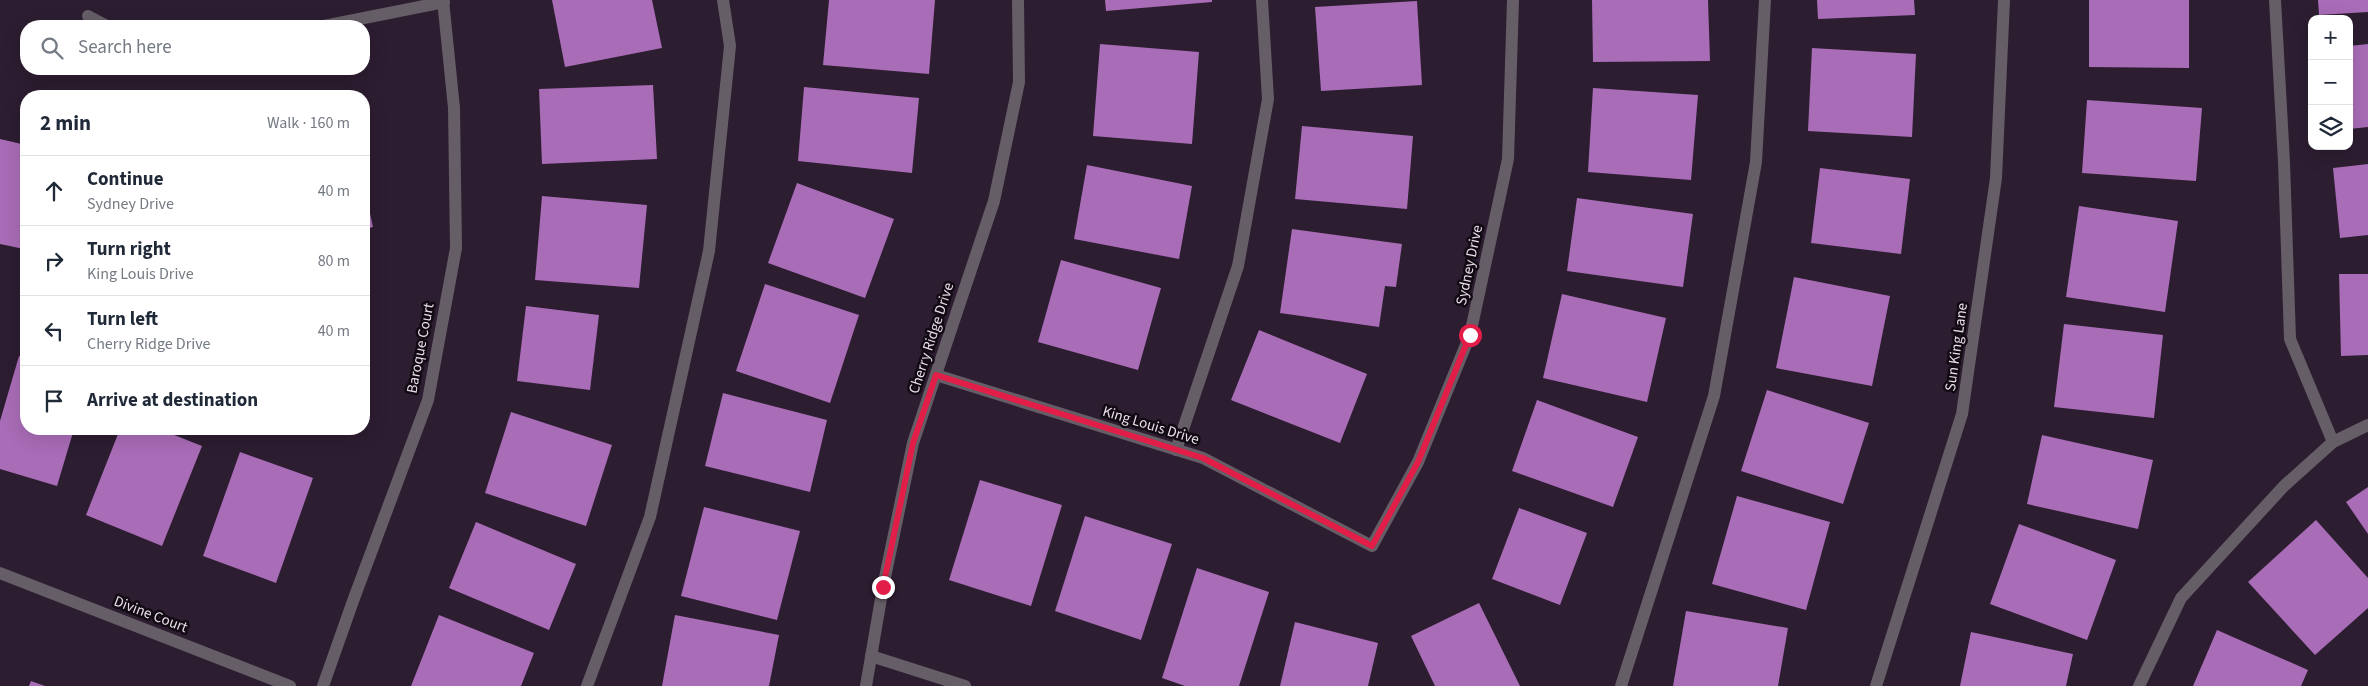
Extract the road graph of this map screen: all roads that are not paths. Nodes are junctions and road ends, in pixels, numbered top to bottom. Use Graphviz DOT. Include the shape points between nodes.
graph roads {
  1 [pos="723,0"];
  2 [pos="1018,0"];
  3 [pos="1262,0"];
  4 [pos="1513,0"];
  5 [pos="1765,0"];
  6 [pos="2004,0"];
  7 [pos="2275,0"];
  8 [pos="444,1"];
  9 [pos="88,16"];
  10 [pos="96,20"];
  11 [pos="353,20"];
  12 [pos="936,375"];
  13 [pos="2368,425"];
  14 [pos="2333,442"];
  15 [pos="1176,450"];
  16 [pos="1372,546"];
  17 [pos="0,573"];
  18 [pos="872,656"];
  19 [pos="290,686"];
  20 [pos="323,686"];
  21 [pos="587,686"];
  22 [pos="866,686"];
  23 [pos="965,686"];
  24 [pos="1621,686"];
  25 [pos="1876,686"];
  26 [pos="2139,686"];
  1 -- 21 [label="street" via="730,46 710,251 650,517"];
  2 -- 12 [label="street, Cherry Ridge Drive" via="1019,82 996,192"];
  3 -- 15 [label="street" via="1268,99 1238,266"];
  4 -- 16 [label="street, Sydney Drive" via="1508,158 1470,335 1418,462"];
  5 -- 24 [label="street" via="1756,162 1714,396"];
  6 -- 25 [label="street, Sun King Lane" via="1996,178 1962,414"];
  7 -- 14 [label="street" via="2290,339"];
  8 -- 11 [label="street"];
  8 -- 20 [label="street, Baroque Court" via="454,108 456,248 428,400"];
  9 -- 10 [label="street"];
  12 -- 15 [label="street, King Louis Drive"];
  12 -- 18 [label="street, Cherry Ridge Drive" via="913,443"];
  13 -- 14 [label="street"];
  14 -- 26 [label="street" via="2284,486 2181,598"];
  15 -- 16 [label="street, King Louis Drive" via="1203,458"];
  17 -- 19 [label="street, Divine Court"];
  18 -- 22 [label="street, Cherry Ridge Drive"];
  18 -- 23 [label="street"];
}
